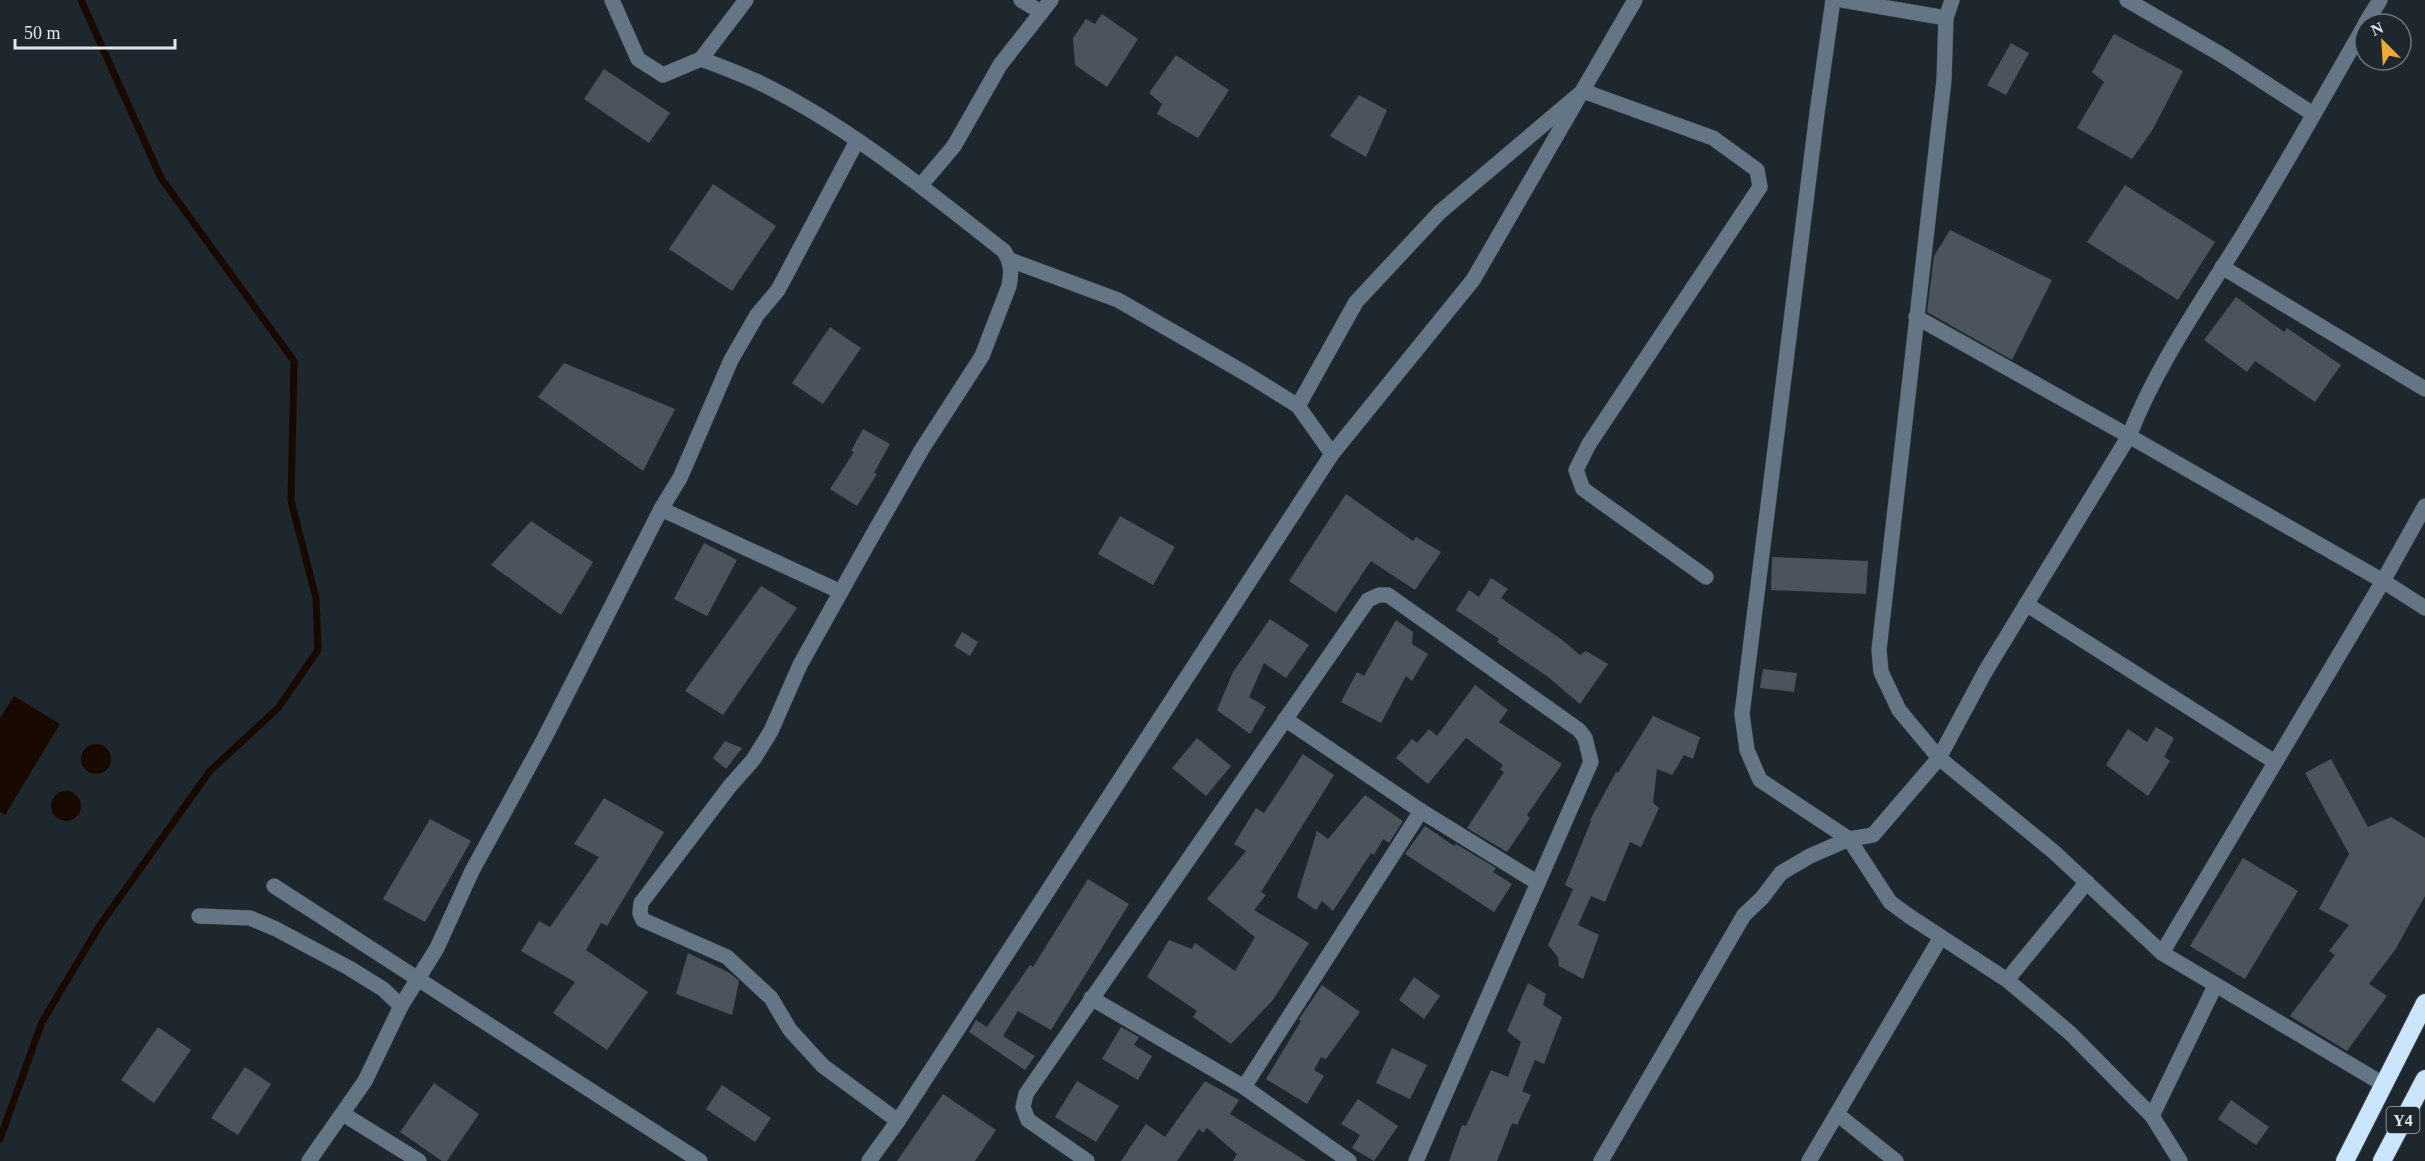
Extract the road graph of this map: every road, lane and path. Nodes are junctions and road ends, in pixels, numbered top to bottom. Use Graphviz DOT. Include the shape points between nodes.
graph roads {
  1 [pos="612,0"];
  2 [pos="746,0"];
  3 [pos="1021,0"];
  4 [pos="1635,0"];
  5 [pos="1833,0"];
  6 [pos="1842,0"];
  7 [pos="1952,0"];
  8 [pos="2127,0"];
  9 [pos="1046,6"];
  10 [pos="1946,18"];
  11 [pos="2353,45"];
  12 [pos="701,59"];
  13 [pos="1583,91"];
  14 [pos="2313,114"];
  15 [pos="857,141"];
  16 [pos="921,186"];
  17 [pos="1010,260"];
  18 [pos="2222,267"];
  19 [pos="1916,317"];
  20 [pos="2425,389"];
  21 [pos="1298,406"];
  22 [pos="2129,436"];
  23 [pos="1332,454"];
  24 [pos="2425,506"];
  25 [pos="661,509"];
  26 [pos="1706,577"];
  27 [pos="2383,581"];
  28 [pos="841,592"];
  29 [pos="2026,604"];
  30 [pos="2425,608"];
  31 [pos="1285,719"];
  32 [pos="1939,758"];
  33 [pos="2275,762"];
  34 [pos="1421,811"];
  35 [pos="1849,839"];
  36 [pos="2087,882"];
  37 [pos="1538,883"];
  38 [pos="274,886"];
  39 [pos="199,916"];
  40 [pos="1941,937"];
  41 [pos="2162,953"];
  42 [pos="416,979"];
  43 [pos="2007,980"];
  44 [pos="2215,986"];
  45 [pos="1091,998"];
  46 [pos="2425,1003"];
  47 [pos="401,1006"];
  48 [pos="2425,1079"];
  49 [pos="2383,1084"];
  50 [pos="1244,1087"];
  51 [pos="343,1114"];
  52 [pos="1837,1114"];
  53 [pos="2152,1116"];
  54 [pos="898,1121"];
  55 [pos="309,1161"];
  56 [pos="419,1161"];
  57 [pos="700,1161"];
  58 [pos="868,1161"];
  59 [pos="1087,1161"];
  60 [pos="1349,1161"];
  61 [pos="1416,1161"];
  62 [pos="1601,1161"];
  63 [pos="1809,1161"];
  64 [pos="1896,1161"];
  65 [pos="2180,1161"];
  66 [pos="2345,1161"];
  67 [pos="2382,1161"];
  1 -- 12 [label="street" via="638,59 663,75"];
  2 -- 12 [label="street"];
  3 -- 9 [label="street"];
  4 -- 13 [label="street"];
  5 -- 35 [label="street" via="1742,714 1747,750 1760,780"];
  6 -- 10 [label="street"];
  7 -- 10 [label="street"];
  8 -- 14 [label="street"];
  9 -- 16 [label="street" via="1000,65 954,146"];
  10 -- 19 [label="street" via="1944,80"];
  11 -- 14 [label="street"];
  12 -- 15 [label="street" via="757,82"];
  13 -- 21 [label="street" via="1440,212 1356,302"];
  13 -- 23 [label="street" via="1473,280"];
  13 -- 26 [label="street" via="1713,138 1757,170 1760,187 1589,444 1576,470 1583,489"];
  14 -- 18 [label="street"];
  15 -- 16 [label="street"];
  15 -- 25 [label="street" via="778,290 757,315 731,360 680,478"];
  16 -- 17 [label="street" via="1004,251"];
  17 -- 21 [label="street" via="1118,300"];
  17 -- 28 [label="street" via="1012,276 982,356 922,449"];
  18 -- 20 [label="street"];
  18 -- 22 [label="street" via="2162,365"];
  19 -- 22 [label="street"];
  19 -- 32 [label="street" via="1879,650 1881,672 1899,710"];
  21 -- 23 [label="street"];
  22 -- 27 [label="street"];
  22 -- 29 [label="street"];
  23 -- 54 [label="street"];
  24 -- 27 [label="street"];
  25 -- 28 [label="street"];
  25 -- 42 [label="street" via="472,871 437,948"];
  27 -- 30 [label="street"];
  27 -- 33 [label="street"];
  28 -- 54 [label="street" via="753,760 641,903 640,913 643,920 727,957 771,998 790,1030 823,1066"];
  29 -- 32 [label="street"];
  29 -- 33 [label="street"];
  31 -- 34 [label="street"];
  31 -- 37 [label="street" via="1368,600 1388,595 1585,738 1591,762"];
  31 -- 45 [label="street"];
  32 -- 35 [label="street" via="1873,835"];
  32 -- 36 [label="street"];
  33 -- 41 [label="street"];
  34 -- 37 [label="street"];
  34 -- 50 [label="street"];
  35 -- 40 [label="street" via="1890,902"];
  35 -- 62 [label="street" via="1781,873 1744,915"];
  36 -- 41 [label="street"];
  36 -- 43 [label="street"];
  37 -- 61 [label="street"];
  38 -- 42 [label="street"];
  39 -- 47 [label="street" via="250,918 276,929 349,968 383,989"];
  40 -- 43 [label="street"];
  40 -- 52 [label="street"];
  41 -- 44 [label="street"];
  42 -- 47 [label="street"];
  42 -- 57 [label="street"];
  43 -- 53 [label="street" via="2070,1033"];
  44 -- 49 [label="street"];
  44 -- 53 [label="street"];
  45 -- 50 [label="street"];
  45 -- 59 [label="street" via="1026,1094 1023,1107 1028,1120"];
  46 -- 49 [label="highway"];
  47 -- 51 [label="street" via="365,1081"];
  48 -- 67 [label="highway, Y4"];
  49 -- 66 [label="highway"];
  50 -- 60 [label="street"];
  51 -- 55 [label="street"];
  51 -- 56 [label="street"];
  52 -- 63 [label="street"];
  52 -- 64 [label="street"];
  53 -- 65 [label="street"];
  54 -- 58 [label="street"];
}
